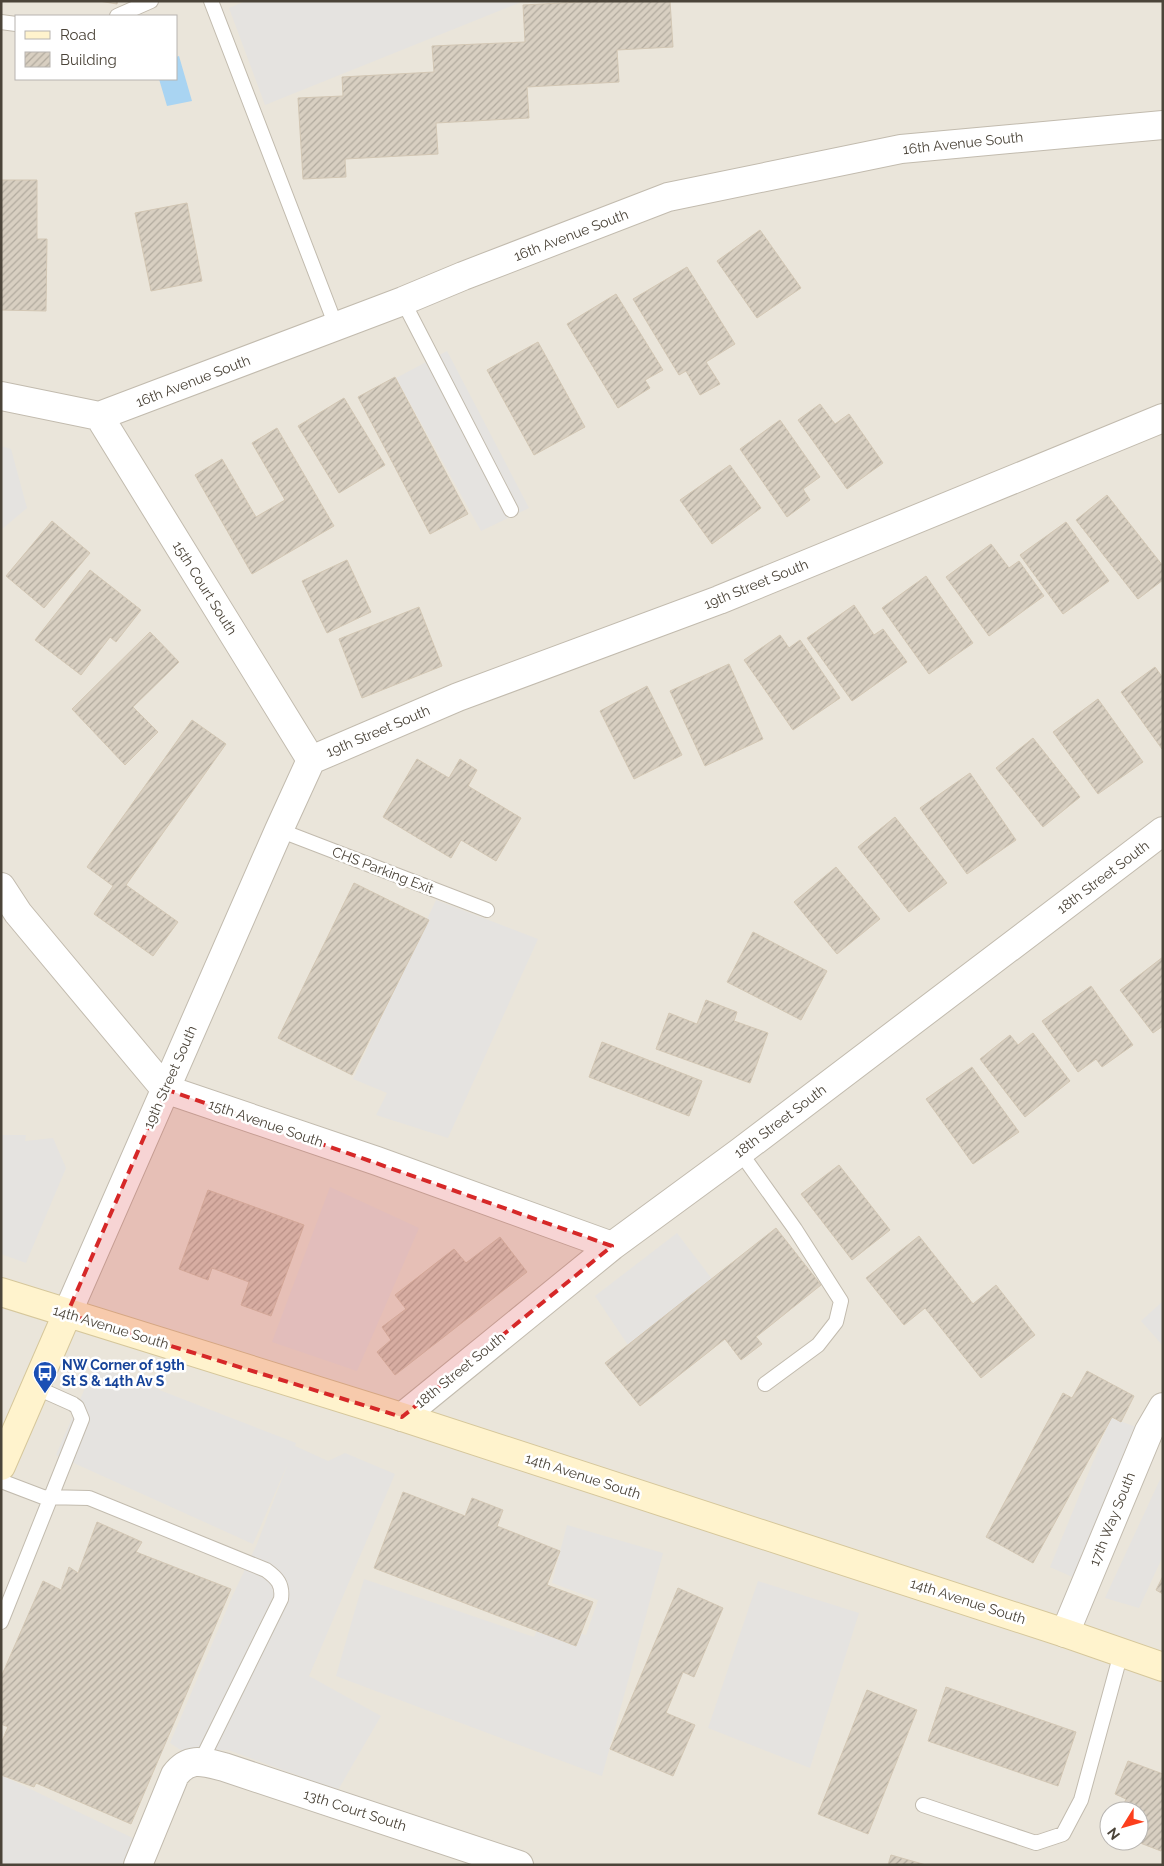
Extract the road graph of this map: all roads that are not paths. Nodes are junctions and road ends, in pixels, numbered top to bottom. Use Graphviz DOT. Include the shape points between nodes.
graph roads {
  1 [pos="151,1"];
  2 [pos="210,1"];
  3 [pos="119,15"];
  4 [pos="1,22"];
  5 [pos="15,24"];
  6 [pos="1163,125"];
  7 [pos="402,301"];
  8 [pos="336,326"];
  9 [pos="1,396"];
  10 [pos="99,416"];
  11 [pos="1163,418"];
  12 [pos="511,510"];
  13 [pos="311,760"];
  14 [pos="279,830"];
  15 [pos="1163,831"];
  16 [pos="1,887"];
  17 [pos="487,910"];
  18 [pos="165,1089"];
  19 [pos="740,1152"];
  20 [pos="612,1246"];
  21 [pos="1,1292"];
  22 [pos="67,1314"];
  23 [pos="765,1384"];
  24 [pos="35,1387"];
  25 [pos="1163,1407"];
  26 [pos="402,1417"];
  27 [pos="1,1466"];
  28 [pos="1,1481"];
  29 [pos="52,1497"];
  30 [pos="1,1622"];
  31 [pos="1065,1633"];
  32 [pos="1121,1652"];
  33 [pos="1163,1667"];
  34 [pos="196,1762"];
  35 [pos="923,1805"];
  36 [pos="138,1865"];
  37 [pos="519,1865"];
  1 -- 3 [label="lane"];
  2 -- 8 [label="lane"];
  4 -- 5 [label="lane"];
  6 -- 7 [label="street, 16th Avenue South" via="901,149 668,197"];
  7 -- 8 [label="street, 16th Avenue South"];
  7 -- 12 [label="lane"];
  8 -- 10 [label="street, 16th Avenue South"];
  9 -- 10 [label="street"];
  10 -- 13 [label="street, 15th Court South"];
  11 -- 13 [label="street, 19th Street South" via="719,600 458,697"];
  13 -- 14 [label="street, 19th Street South"];
  14 -- 17 [label="lane, CHS Parking Exit"];
  14 -- 18 [label="street, 19th Street South"];
  15 -- 19 [label="street, 18th Street South"];
  16 -- 18 [label="street" via="18,913"];
  18 -- 20 [label="street, 15th Avenue South"];
  18 -- 22 [label="street, 19th Street South"];
  19 -- 20 [label="street, 18th Street South"];
  19 -- 23 [label="lane" via="841,1301 836,1322 818,1345"];
  20 -- 26 [label="street, 18th Street South"];
  21 -- 22 [label="street, 14th Avenue South"];
  22 -- 24 [label="street, 19th Street South"];
  22 -- 26 [label="street, 14th Avenue South"];
  24 -- 27 [label="street, 19th Street South"];
  24 -- 29 [label="lane" via="73,1404 82,1419"];
  25 -- 31 [label="street, 17th Way South" via="1148,1432"];
  26 -- 31 [label="street, 14th Avenue South"];
  28 -- 29 [label="lane" via="43,1497"];
  29 -- 30 [label="lane"];
  29 -- 34 [label="lane" via="89,1498 266,1570 277,1578 282,1589 281,1599"];
  31 -- 32 [label="street, 14th Avenue South"];
  32 -- 33 [label="street, 14th Avenue South"];
  32 -- 35 [label="lane" via="1081,1800 1063,1834 1036,1843"];
  34 -- 36 [label="street" via="182,1767 175,1776"];
  34 -- 37 [label="street, 13th Court South" via="224,1767"];
}
